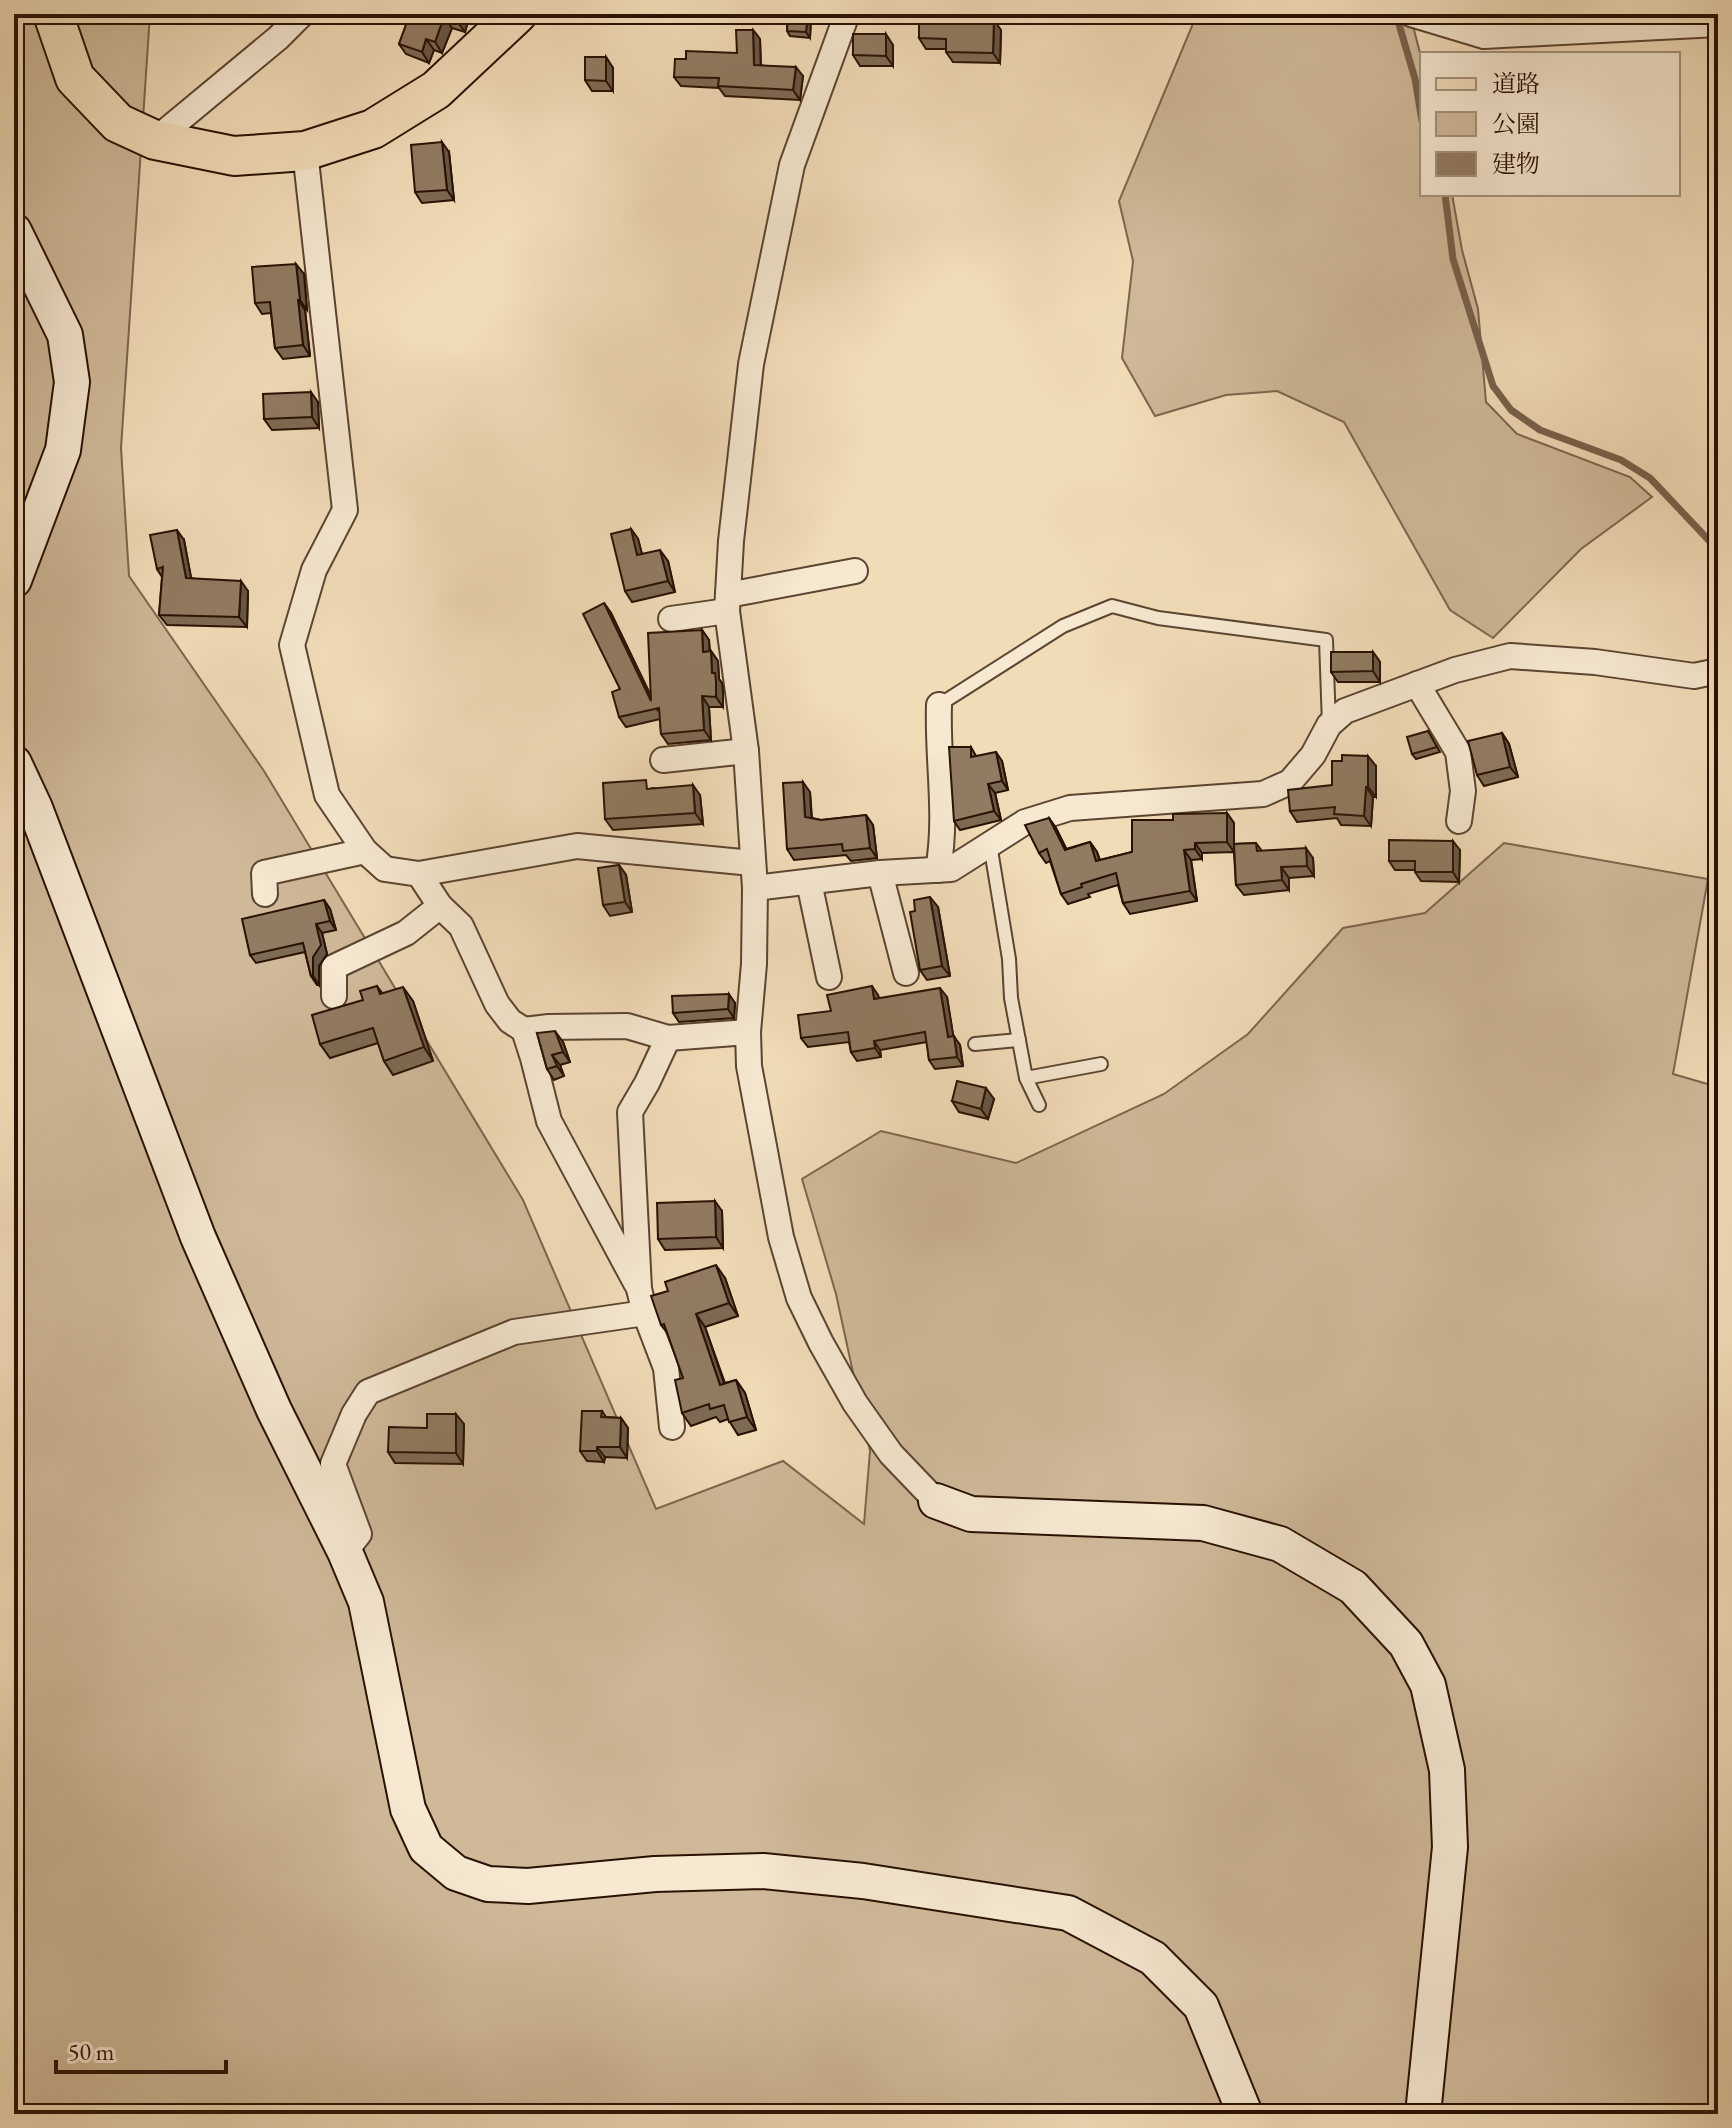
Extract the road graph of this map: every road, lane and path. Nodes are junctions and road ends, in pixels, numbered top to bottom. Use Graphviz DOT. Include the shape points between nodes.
graph roads {
  1 [pos="53,14"];
  2 [pos="302,14"];
  3 [pos="517,14"];
  4 [pos="847,14"];
  5 [pos="1417,16"];
  6 [pos="1718,24"];
  7 [pos="155,140"];
  8 [pos="305,151"];
  9 [pos="14,231"];
  10 [pos="855,571"];
  11 [pos="14,580"];
  12 [pos="728,603"];
  13 [pos="671,619"];
  14 [pos="1718,671"];
  15 [pos="1417,684"];
  16 [pos="939,705"];
  17 [pos="1329,725"];
  18 [pos="746,751"];
  19 [pos="663,760"];
  20 [pos="14,763"];
  21 [pos="1459,821"];
  22 [pos="990,844"];
  23 [pos="365,851"];
  24 [pos="752,863"];
  25 [pos="938,870"];
  26 [pos="880,873"];
  27 [pos="419,874"];
  28 [pos="809,882"];
  29 [pos="755,888"];
  30 [pos="265,894"];
  31 [pos="440,906"];
  32 [pos="906,973"];
  33 [pos="829,977"];
  34 [pos="334,996"];
  35 [pos="524,1030"];
  36 [pos="748,1032"];
  37 [pos="668,1038"];
  38 [pos="1019,1040"];
  39 [pos="975,1044"];
  40 [pos="1101,1064"];
  41 [pos="1026,1078"];
  42 [pos="1039,1105"];
  43 [pos="642,1301"];
  44 [pos="672,1427"];
  45 [pos="936,1501"];
  46 [pos="345,1552"];
  47 [pos="1245,2114"];
  48 [pos="1423,2114"];
  1 -- 7 [label="main road" via="75,78 118,123"];
  2 -- 7 [label="street"];
  3 -- 8 [label="main road" via="436,90 373,129"];
  4 -- 12 [label="street" via="792,165 751,364"];
  5 -- 6 [label="street" via="1484,36"];
  7 -- 8 [label="main road" via="234,156"];
  8 -- 23 [label="street" via="345,510 314,570 292,645 327,795"];
  9 -- 11 [label="street" via="65,335 72,382 63,450"];
  10 -- 12 [label="street"];
  12 -- 13 [label="street"];
  12 -- 18 [label="street"];
  14 -- 15 [label="street" via="1694,676 1510,656"];
  15 -- 17 [label="street" via="1345,711"];
  15 -- 21 [label="street" via="1458,752 1463,791"];
  16 -- 17 [label="lane" via="1063,626 1112,606 1158,618 1326,640"];
  16 -- 25 [label="street" via="944,836"];
  17 -- 22 [label="street" via="1290,782 1263,794 1070,808 1025,822"];
  18 -- 19 [label="street"];
  18 -- 24 [label="street"];
  20 -- 46 [label="street" via="198,1237 274,1410"];
  22 -- 25 [label="street" via="951,869"];
  22 -- 38 [label="lane"];
  23 -- 27 [label="street" via="385,869"];
  23 -- 30 [label="street" via="264,873"];
  24 -- 27 [label="street" via="577,846"];
  24 -- 29 [label="street"];
  25 -- 26 [label="street"];
  26 -- 28 [label="street"];
  26 -- 32 [label="street"];
  27 -- 31 [label="street"];
  28 -- 29 [label="street"];
  28 -- 33 [label="street"];
  29 -- 36 [label="street"];
  31 -- 34 [label="street" via="406,933 334,967"];
  31 -- 35 [label="street" via="461,926 497,1004"];
  35 -- 37 [label="street" via="627,1026"];
  35 -- 43 [label="street" via="549,1121"];
  36 -- 37 [label="street"];
  36 -- 45 [label="street" via="749,1066 781,1237 799,1298 855,1403 891,1454"];
  37 -- 43 [label="street" via="630,1112"];
  38 -- 39 [label="lane"];
  38 -- 41 [label="lane"];
  40 -- 41 [label="lane"];
  41 -- 42 [label="lane"];
  43 -- 44 [label="street" via="666,1368"];
  43 -- 46 [label="street" via="514,1332 368,1392 333,1464 359,1534"];
  45 -- 48 [label="street" via="971,1514 1203,1523 1280,1544 1353,1587 1406,1644 1428,1685 1447,1770 1450,1847"];
  46 -- 47 [label="street" via="366,1602 408,1809 426,1848 456,1873 488,1884 528,1886 763,1871 1068,1913 1153,1958 1201,2006"];
}
